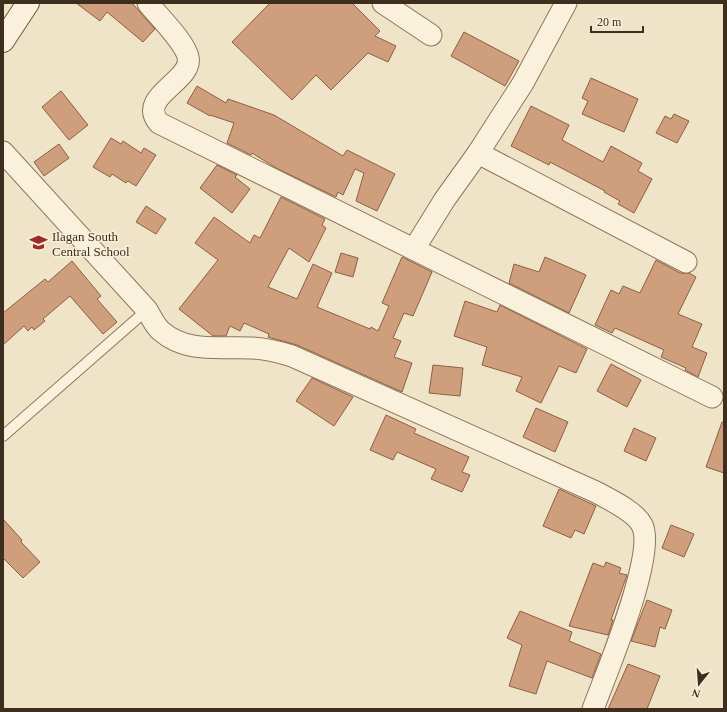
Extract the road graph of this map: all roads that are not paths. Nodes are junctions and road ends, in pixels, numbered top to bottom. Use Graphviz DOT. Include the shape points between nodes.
graph roads {
  1 [pos="28,3"];
  2 [pos="148,3"];
  3 [pos="383,3"];
  4 [pos="566,3"];
  5 [pos="431,34"];
  6 [pos="3,40"];
  7 [pos="3,152"];
  8 [pos="478,153"];
  9 [pos="414,249"];
  10 [pos="686,262"];
  11 [pos="147,310"];
  12 [pos="712,397"];
  13 [pos="3,436"];
  14 [pos="593,709"];
  1 -- 6 [label="street"];
  2 -- 9 [label="street" via="184,48 189,59 187,68 156,101 152,111 159,123"];
  3 -- 5 [label="street"];
  4 -- 8 [label="street" via="523,83"];
  7 -- 11 [label="street"];
  8 -- 9 [label="street"];
  8 -- 10 [label="street"];
  9 -- 12 [label="street"];
  11 -- 13 [label="lane"];
  11 -- 14 [label="street" via="160,330 169,337 207,349 252,348 292,356 579,484 638,518 645,537 641,569 632,605"];
}
